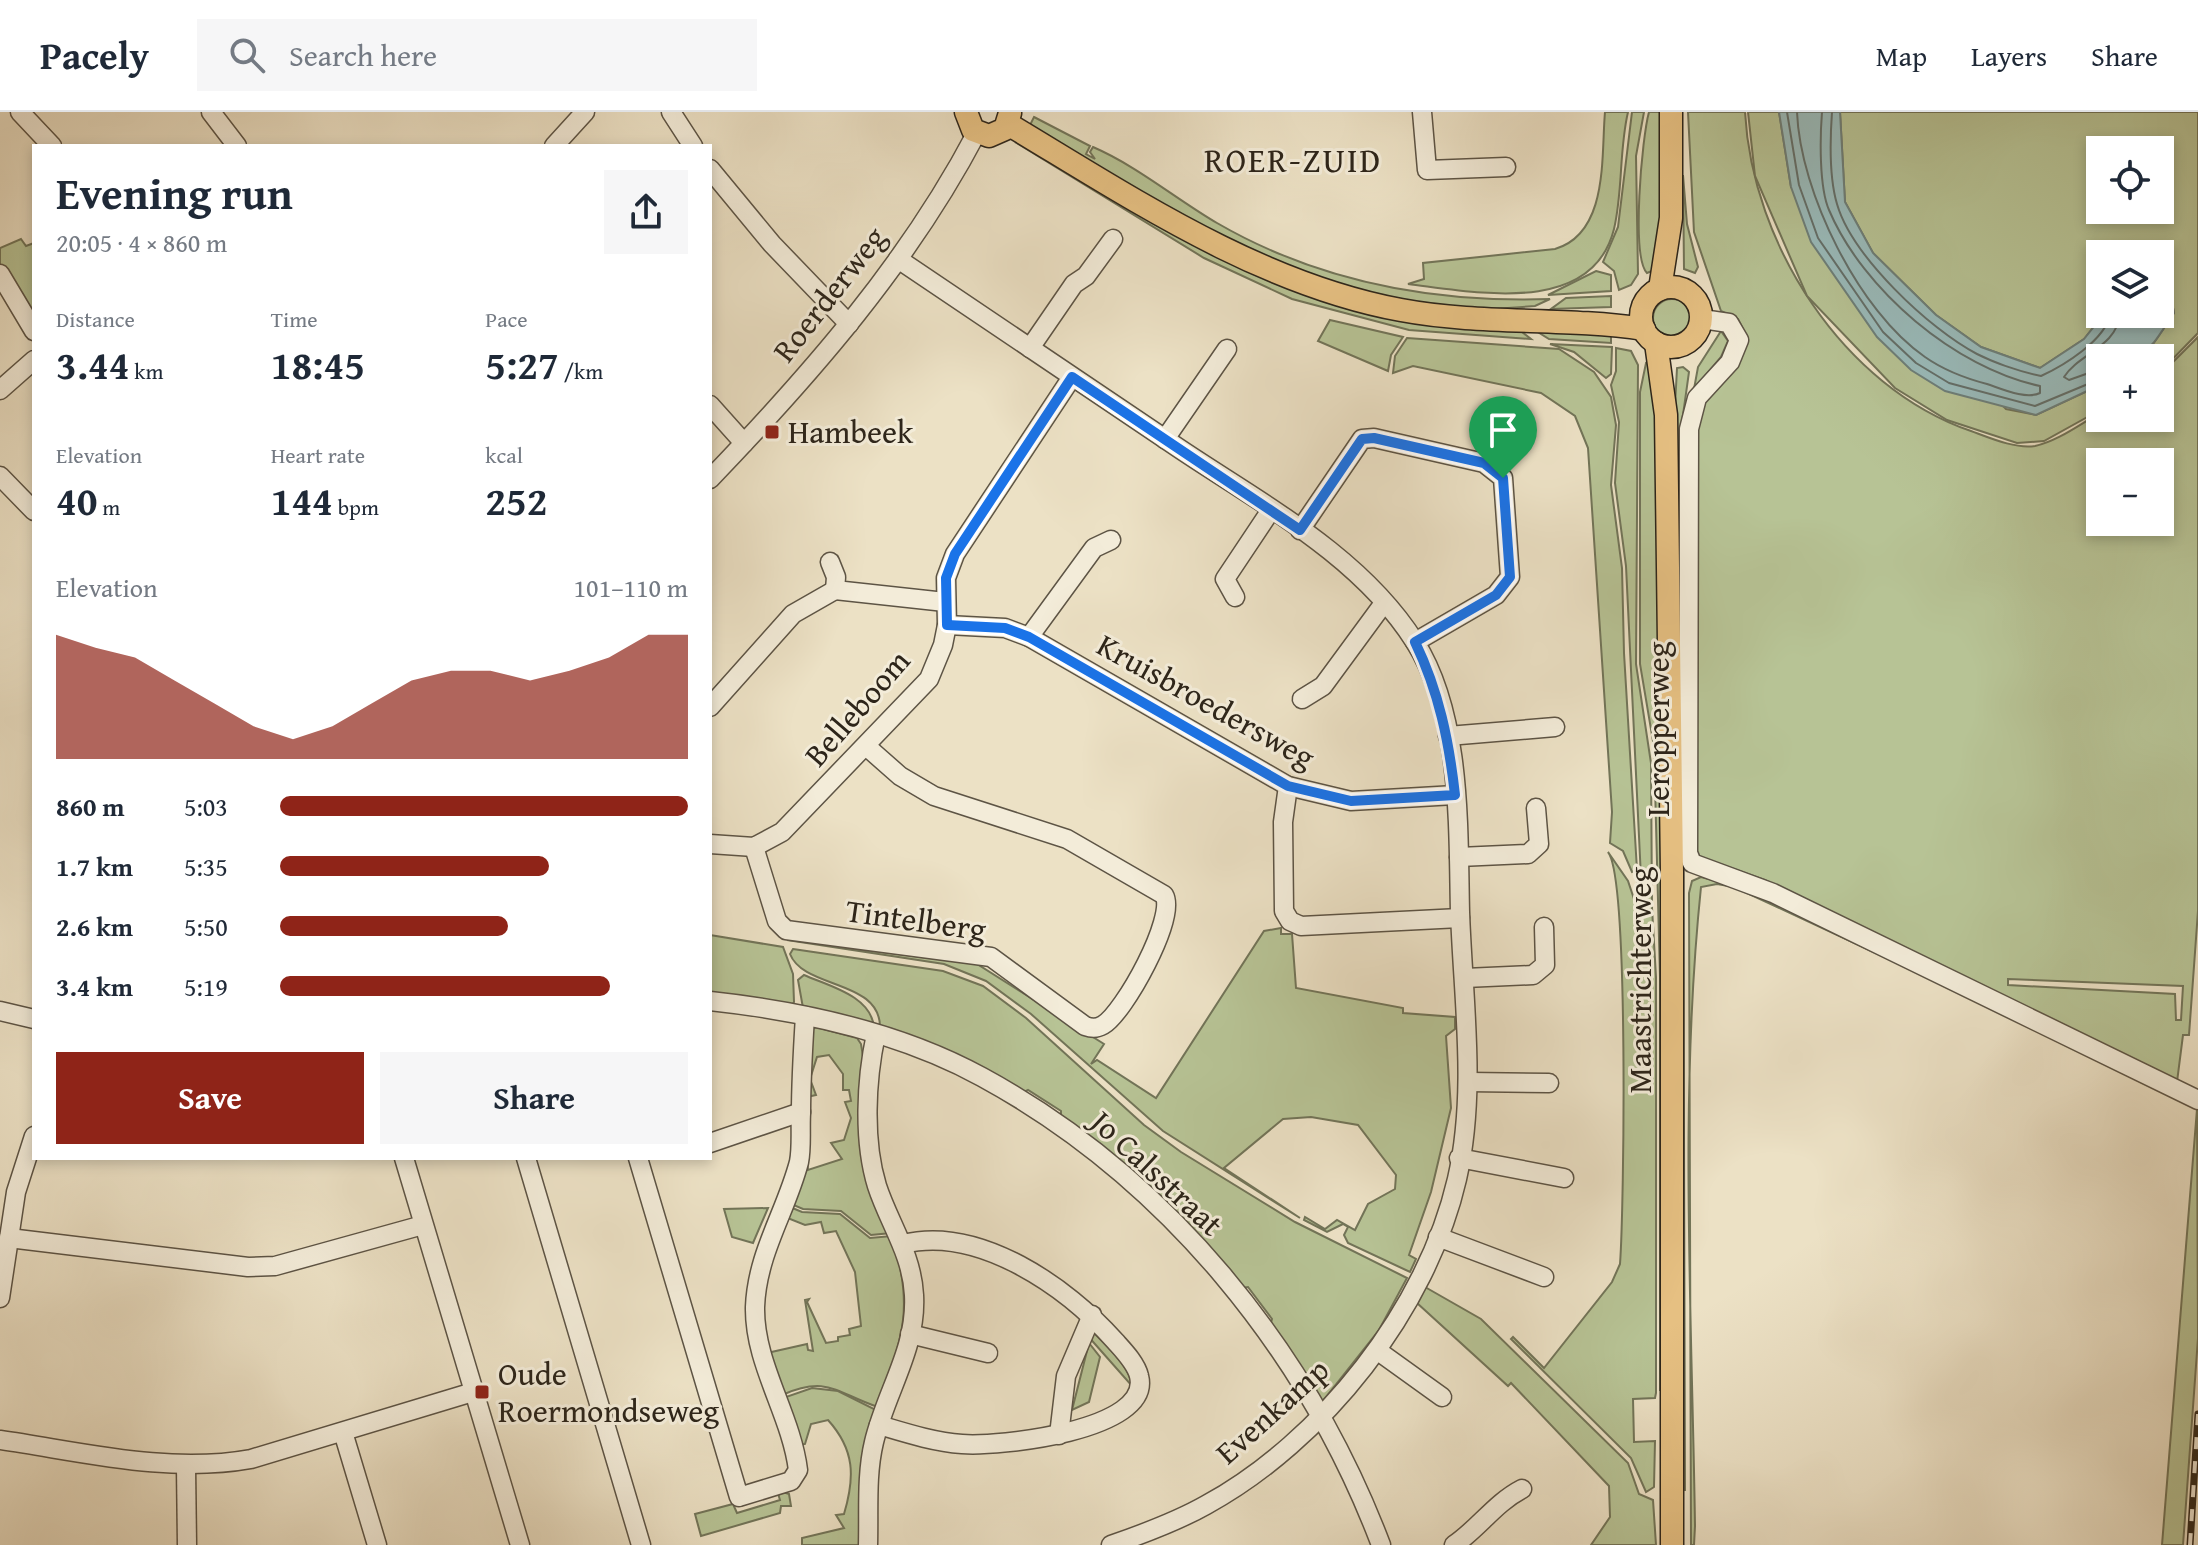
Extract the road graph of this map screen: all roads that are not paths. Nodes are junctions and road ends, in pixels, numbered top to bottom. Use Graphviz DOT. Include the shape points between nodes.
graph roads {
  1 [pos="211,112"];
  2 [pos="585,112"];
  3 [pos="671,112"];
  4 [pos="966,112"];
  5 [pos="1422,112"];
  6 [pos="1671,112"];
  7 [pos="30,115"];
  8 [pos="1009,118"];
  9 [pos="977,132"];
  10 [pos="51,144"];
  11 [pos="235,144"];
  12 [pos="556,144"];
  13 [pos="692,144"];
  14 [pos="1506,167"];
  15 [pos="712,171"];
  16 [pos="1671,218"];
  17 [pos="1113,239"];
  18 [pos="898,259"];
  19 [pos="0,274"];
  20 [pos="1660,289"];
  21 [pos="1686,291"];
  22 [pos="1644,305"];
  23 [pos="1555,319"];
  24 [pos="1702,319"];
  25 [pos="849,324"];
  26 [pos="32,328"];
  27 [pos="1650,336"];
  28 [pos="1682,345"];
  29 [pos="1030,348"];
  30 [pos="1227,349"];
  31 [pos="32,362"];
  32 [pos="1072,377"];
  33 [pos="0,390"];
  34 [pos="712,407"];
  35 [pos="1666,415"];
  36 [pos="1165,439"];
  37 [pos="744,443"];
  38 [pos="0,476"];
  39 [pos="712,477"];
  40 [pos="32,509"];
  41 [pos="1271,510"];
  42 [pos="1300,530"];
  43 [pos="1111,540"];
  44 [pos="830,562"];
  45 [pos="835,590"];
  46 [pos="1235,597"];
  47 [pos="945,602"];
  48 [pos="1384,603"];
  49 [pos="947,625"];
  50 [pos="1029,637"];
  51 [pos="1415,642"];
  52 [pos="1302,699"];
  53 [pos="712,705"];
  54 [pos="1555,727"];
  55 [pos="1448,736"];
  56 [pos="866,746"];
  57 [pos="1288,786"];
  58 [pos="1455,795"];
  59 [pos="1536,808"];
  60 [pos="712,844"];
  61 [pos="754,847"];
  62 [pos="1459,857"];
  63 [pos="1460,918"];
  64 [pos="1544,927"];
  65 [pos="1545,965"];
  66 [pos="1562,974"];
  67 [pos="1465,978"];
  68 [pos="712,1001"];
  69 [pos="0,1011"];
  70 [pos="805,1016"];
  71 [pos="32,1019"];
  72 [pos="876,1034"];
  73 [pos="1468,1082"];
  74 [pos="1549,1083"];
  75 [pos="2198,1100"];
  76 [pos="801,1112"];
  77 [pos="32,1142"];
  78 [pos="712,1142"];
  79 [pos="1459,1158"];
  80 [pos="405,1160"];
  81 [pos="527,1160"];
  82 [pos="639,1160"];
  83 [pos="1564,1178"];
  84 [pos="423,1225"];
  85 [pos="1438,1237"];
  86 [pos="903,1244"];
  87 [pos="5,1249"];
  88 [pos="1544,1277"];
  89 [pos="0,1298"];
  90 [pos="1092,1315"];
  91 [pos="910,1334"];
  92 [pos="1378,1351"];
  93 [pos="988,1353"];
  94 [pos="473,1392"];
  95 [pos="1442,1397"];
  96 [pos="1321,1415"];
  97 [pos="879,1425"];
  98 [pos="343,1432"];
  99 [pos="1059,1435"];
  100 [pos="0,1440"];
  101 [pos="186,1467"];
  102 [pos="1522,1489"];
  103 [pos="187,1545"];
  104 [pos="377,1545"];
  105 [pos="520,1545"];
  106 [pos="641,1545"];
  107 [pos="868,1545"];
  108 [pos="1111,1545"];
  109 [pos="1381,1545"];
  110 [pos="1454,1545"];
  111 [pos="1672,1545"];
  1 -- 11 [label="street"];
  2 -- 12 [label="street"];
  3 -- 13 [label="street"];
  4 -- 9 [label="main road"];
  5 -- 14 [label="street" via="1427,170"];
  6 -- 16 [label="main road"];
  7 -- 10 [label="street"];
  8 -- 9 [label="main road" via="993,135"];
  8 -- 23 [label="main road" via="1222,248 1318,289 1429,314"];
  9 -- 18 [label="street, Roerderweg"];
  15 -- 25 [label="street"];
  16 -- 20 [label="main road"];
  16 -- 21 [label="main road"];
  17 -- 29 [label="street"];
  18 -- 25 [label="street, Roerderweg"];
  18 -- 29 [label="street, Evenkamp"];
  19 -- 26 [label="street"];
  20 -- 21 [label="main road"];
  20 -- 22 [label="main road"];
  21 -- 24 [label="main road" via="1698,301"];
  22 -- 23 [label="main road"];
  22 -- 27 [label="main road"];
  23 -- 27 [label="main road"];
  24 -- 28 [label="main road" via="1697,333"];
  24 -- 75 [label="street, Leropperweg" via="1729,323 1739,340 1730,362 1697,398 1689,429 1692,863 1773,893"];
  25 -- 37 [label="street, Roerderweg"];
  27 -- 28 [label="main road"];
  27 -- 35 [label="main road, Maastrichterweg"];
  28 -- 35 [label="main road, Maastrichterweg"];
  29 -- 32 [label="street, Evenkamp"];
  30 -- 36 [label="street"];
  31 -- 33 [label="street"];
  32 -- 36 [label="street, Evenkamp"];
  32 -- 47 [label="street, Belleboom" via="955,554"];
  34 -- 37 [label="street"];
  35 -- 111 [label="main road, Maastrichterweg"];
  36 -- 41 [label="street, Evenkamp"];
  37 -- 39 [label="street, Roerderweg"];
  38 -- 40 [label="street"];
  41 -- 42 [label="street, Evenkamp"];
  41 -- 46 [label="street" via="1225,579"];
  42 -- 48 [label="street, Evenkamp" via="1344,561"];
  42 -- 51 [label="street" via="1362,439 1484,463 1503,478 1510,577 1496,595"];
  43 -- 50 [label="street" via="1094,548"];
  44 -- 45 [label="street"];
  45 -- 47 [label="street"];
  45 -- 53 [label="street" via="793,614"];
  47 -- 49 [label="street, Belleboom"];
  48 -- 51 [label="street, Evenkamp"];
  48 -- 52 [label="street" via="1323,686"];
  49 -- 50 [label="street, Kruisbroedersweg" via="1005,628"];
  49 -- 56 [label="street, Belleboom" via="929,679"];
  50 -- 57 [label="street, Kruisbroedersweg"];
  51 -- 55 [label="street, Evenkamp" via="1431,674"];
  54 -- 55 [label="street"];
  55 -- 58 [label="street, Evenkamp"];
  56 -- 61 [label="street, Belleboom" via="800,817"];
  56 -- 61 [label="street, Tintelberg" via="900,776 934,796 1067,839 1164,895 1168,908 1150,957 1108,1021 1096,1028 1085,1026 991,957 786,930 777,921"];
  57 -- 58 [label="street, Kruisbroedersweg" via="1351,801"];
  57 -- 63 [label="street" via="1284,911 1290,921 1301,926"];
  58 -- 62 [label="street, Evenkamp"];
  59 -- 62 [label="street" via="1539,844 1528,854"];
  60 -- 61 [label="street"];
  62 -- 63 [label="street, Evenkamp"];
  63 -- 67 [label="street, Evenkamp"];
  64 -- 65 [label="street"];
  65 -- 66 [label="street"];
  65 -- 67 [label="street" via="1533,975"];
  67 -- 73 [label="street, Evenkamp"];
  68 -- 70 [label="street, Jo Calsstraat"];
  69 -- 71 [label="street"];
  70 -- 72 [label="street, Jo Calsstraat"];
  70 -- 76 [label="street"];
  72 -- 86 [label="street" via="870,1060 870,1149 877,1186"];
  72 -- 96 [label="street, Jo Calsstraat" via="980,1076 1113,1164 1176,1224 1249,1307"];
  73 -- 74 [label="street"];
  73 -- 79 [label="street, Evenkamp"];
  76 -- 78 [label="street"];
  76 -- 82 [label="street" via="800,1157 757,1276 755,1308 760,1350 795,1447 798,1470 791,1481 739,1497"];
  77 -- 87 [label="street"];
  79 -- 83 [label="street"];
  79 -- 85 [label="street, Evenkamp"];
  80 -- 84 [label="street"];
  81 -- 106 [label="street"];
  84 -- 87 [label="street" via="275,1266"];
  84 -- 94 [label="street"];
  85 -- 88 [label="street"];
  85 -- 92 [label="street, Evenkamp"];
  86 -- 90 [label="street" via="925,1239 997,1257"];
  86 -- 91 [label="street" via="914,1295"];
  87 -- 89 [label="street"];
  90 -- 99 [label="street" via="1066,1376"];
  90 -- 99 [label="street" via="1127,1355 1139,1375 1139,1389 1128,1407"];
  91 -- 93 [label="street"];
  91 -- 97 [label="street" via="900,1376"];
  92 -- 95 [label="street"];
  92 -- 96 [label="street, Evenkamp"];
  94 -- 98 [label="street"];
  94 -- 105 [label="street"];
  96 -- 108 [label="street, Evenkamp" via="1260,1470 1206,1505"];
  96 -- 109 [label="street, Jo Calsstraat"];
  97 -- 99 [label="street" via="962,1444 998,1445"];
  97 -- 107 [label="street" via="869,1466"];
  98 -- 101 [label="street" via="251,1459"];
  98 -- 104 [label="street"];
  100 -- 101 [label="street"];
  101 -- 103 [label="street"];
  102 -- 110 [label="street" via="1504,1498"];
}
